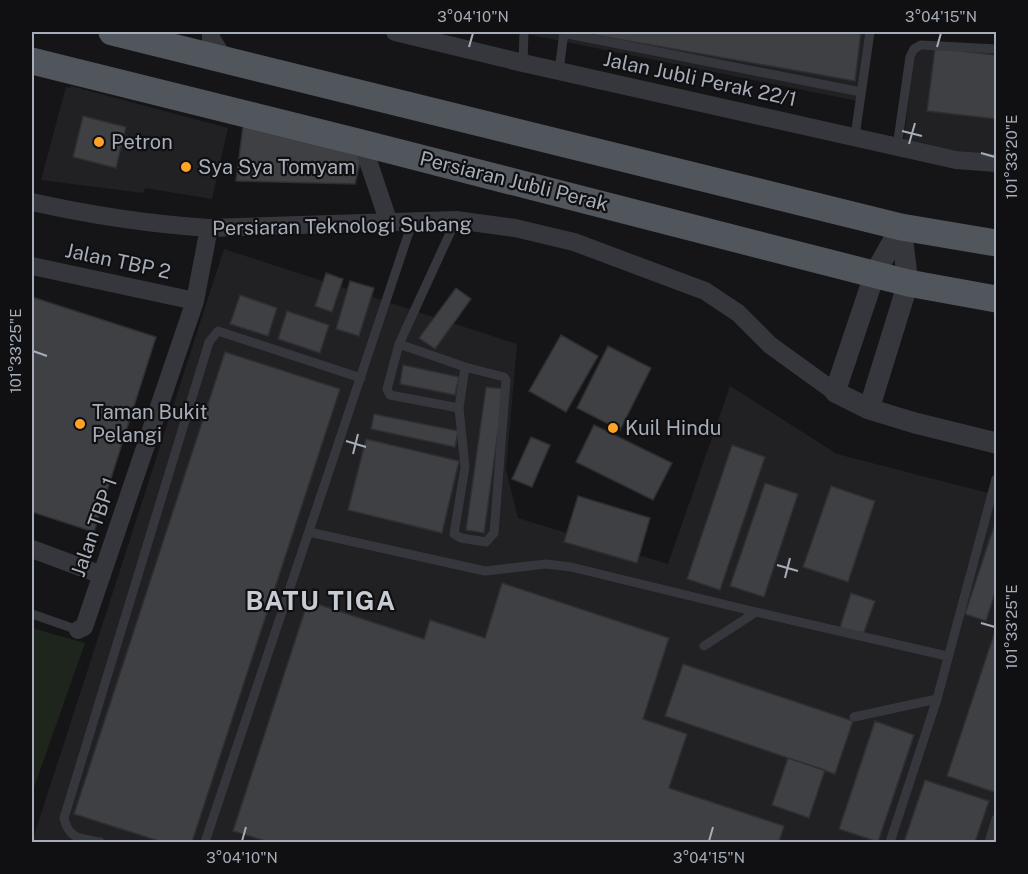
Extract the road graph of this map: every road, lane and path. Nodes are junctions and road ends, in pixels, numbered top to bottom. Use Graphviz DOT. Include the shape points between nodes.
graph roads {
  1 [pos="112,32"];
  2 [pos="211,32"];
  3 [pos="395,32"];
  4 [pos="524,32"];
  5 [pos="563,32"];
  6 [pos="870,32"];
  7 [pos="996,49"];
  8 [pos="225,60"];
  9 [pos="32,62"];
  10 [pos="523,63"];
  11 [pos="559,71"];
  12 [pos="861,92"];
  13 [pos="855,136"];
  14 [pos="362,143"];
  15 [pos="897,147"];
  16 [pos="996,163"];
  17 [pos="32,202"];
  18 [pos="413,220"];
  19 [pos="456,220"];
  20 [pos="389,223"];
  21 [pos="901,226"];
  22 [pos="209,228"];
  23 [pos="996,243"];
  24 [pos="32,266"];
  25 [pos="875,273"];
  26 [pos="908,283"];
  27 [pos="996,299"];
  28 [pos="195,301"];
  29 [pos="399,344"];
  30 [pos="465,367"];
  31 [pos="361,378"];
  32 [pos="836,392"];
  33 [pos="459,408"];
  34 [pos="869,409"];
  35 [pos="996,442"];
  36 [pos="996,479"];
  37 [pos="309,532"];
  38 [pos="32,549"];
  39 [pos="102,574"];
  40 [pos="756,612"];
  41 [pos="32,614"];
  42 [pos="78,630"];
  43 [pos="704,646"];
  44 [pos="947,656"];
  45 [pos="937,699"];
  46 [pos="854,717"];
  47 [pos="996,819"];
  48 [pos="100,843"];
  49 [pos="205,843"];
  50 [pos="890,843"];
  51 [pos="988,843"];
  1 -- 8 [label="main road"];
  2 -- 8 [label="street"];
  3 -- 10 [label="street, Jalan Jubli Perak 22/1"];
  4 -- 10 [label="lane"];
  5 -- 11 [label="lane"];
  5 -- 12 [label="lane"];
  6 -- 12 [label="lane"];
  7 -- 15 [label="lane" via="921,45 914,49"];
  8 -- 21 [label="main road"];
  9 -- 14 [label="main road, Persiaran Jubli Perak"];
  10 -- 11 [label="street, Jalan Jubli Perak 22/1"];
  11 -- 13 [label="street, Jalan Jubli Perak 22/1"];
  12 -- 13 [label="lane"];
  13 -- 15 [label="street, Jalan Jubli Perak 22/1"];
  14 -- 20 [label="street"];
  14 -- 25 [label="main road, Persiaran Jubli Perak"];
  15 -- 16 [label="street, Jalan Jubli Perak 22/1" via="956,160"];
  17 -- 22 [label="street, Persiaran Teknologi Subang" via="75,212"];
  18 -- 19 [label="street, Persiaran Teknologi Subang"];
  18 -- 20 [label="street, Persiaran Teknologi Subang"];
  18 -- 31 [label="lane"];
  19 -- 29 [label="lane"];
  19 -- 32 [label="street, Persiaran Teknologi Subang" via="574,242 705,291 738,313 770,345"];
  20 -- 22 [label="street, Persiaran Teknologi Subang"];
  21 -- 23 [label="main road"];
  21 -- 25 [label="street"];
  21 -- 26 [label="street"];
  22 -- 28 [label="street, Jalan TBP 1"];
  24 -- 28 [label="street, Jalan TBP 2"];
  25 -- 26 [label="main road, Persiaran Jubli Perak"];
  25 -- 32 [label="street"];
  26 -- 27 [label="main road, Persiaran Jubli Perak"];
  26 -- 34 [label="street"];
  28 -- 39 [label="street, Jalan TBP 1"];
  29 -- 30 [label="lane"];
  29 -- 33 [label="lane" via="387,389 390,395"];
  30 -- 33 [label="lane"];
  30 -- 33 [label="lane" via="506,380 494,533 486,542 454,534 465,467"];
  31 -- 37 [label="lane"];
  31 -- 48 [label="lane" via="218,331 209,342 64,818 71,835"];
  32 -- 34 [label="street, Persiaran Teknologi Subang"];
  34 -- 35 [label="street, Persiaran Teknologi Subang"];
  36 -- 44 [label="lane"];
  37 -- 40 [label="lane" via="485,571 546,564 571,567"];
  37 -- 49 [label="lane"];
  38 -- 39 [label="street"];
  39 -- 42 [label="street, Jalan TBP 1" via="84,627"];
  40 -- 43 [label="lane"];
  40 -- 44 [label="lane"];
  41 -- 42 [label="lane"];
  44 -- 45 [label="lane"];
  45 -- 46 [label="lane"];
  45 -- 50 [label="lane"];
  47 -- 51 [label="lane"];
}
